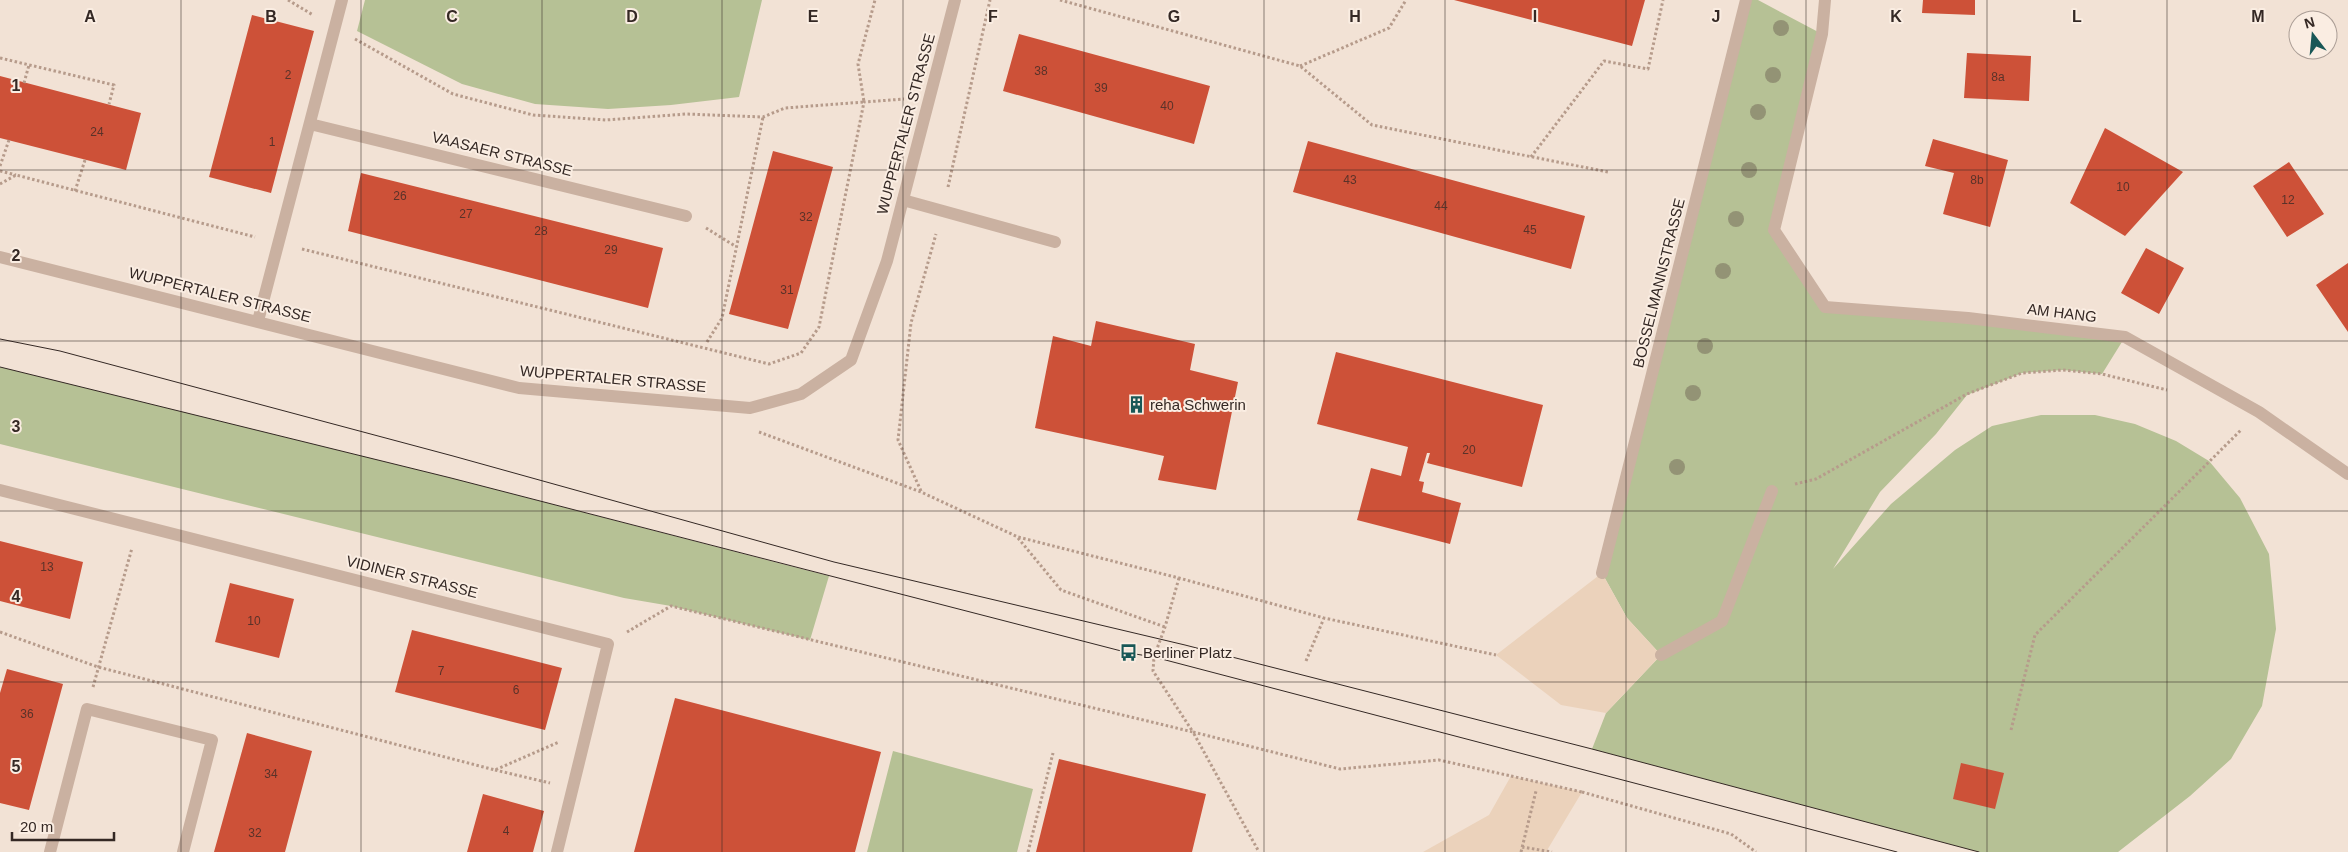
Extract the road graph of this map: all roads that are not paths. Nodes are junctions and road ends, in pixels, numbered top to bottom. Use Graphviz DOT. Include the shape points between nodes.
graph roads {
  1 [pos="342,0"];
  2 [pos="955,0"];
  3 [pos="1746,0"];
  4 [pos="1825,0"];
  5 [pos="310,124"];
  6 [pos="903,200"];
  7 [pos="686,216"];
  8 [pos="1054,242"];
  9 [pos="0,258"];
  10 [pos="258,321"];
  11 [pos="2348,474"];
  12 [pos="0,490"];
  13 [pos="1772,490"];
  14 [pos="1602,573"];
  15 [pos="1661,655"];
  16 [pos="50,852"];
  17 [pos="183,852"];
  18 [pos="557,852"];
  1 -- 5 [label="street"];
  2 -- 6 [label="street, WUPPERTALER STRASSE"];
  3 -- 14 [label="street, BOSSELMANNSTRASSE"];
  4 -- 11 [label="street, AM HANG" via="1822,34 1774,230 1825,307 1968,318 2126,337 2259,412"];
  5 -- 7 [label="street, VAASAER STRASSE"];
  5 -- 10 [label="street"];
  6 -- 8 [label="street"];
  6 -- 10 [label="street, WUPPERTALER STRASSE" via="887,261 851,360 800,394 750,408 519,388"];
  9 -- 10 [label="street, WUPPERTALER STRASSE"];
  12 -- 18 [label="street, VIDINER STRASSE" via="608,644"];
  13 -- 15 [label="street" via="1722,621"];
  16 -- 17 [label="street" via="87,709 212,740"];
}
